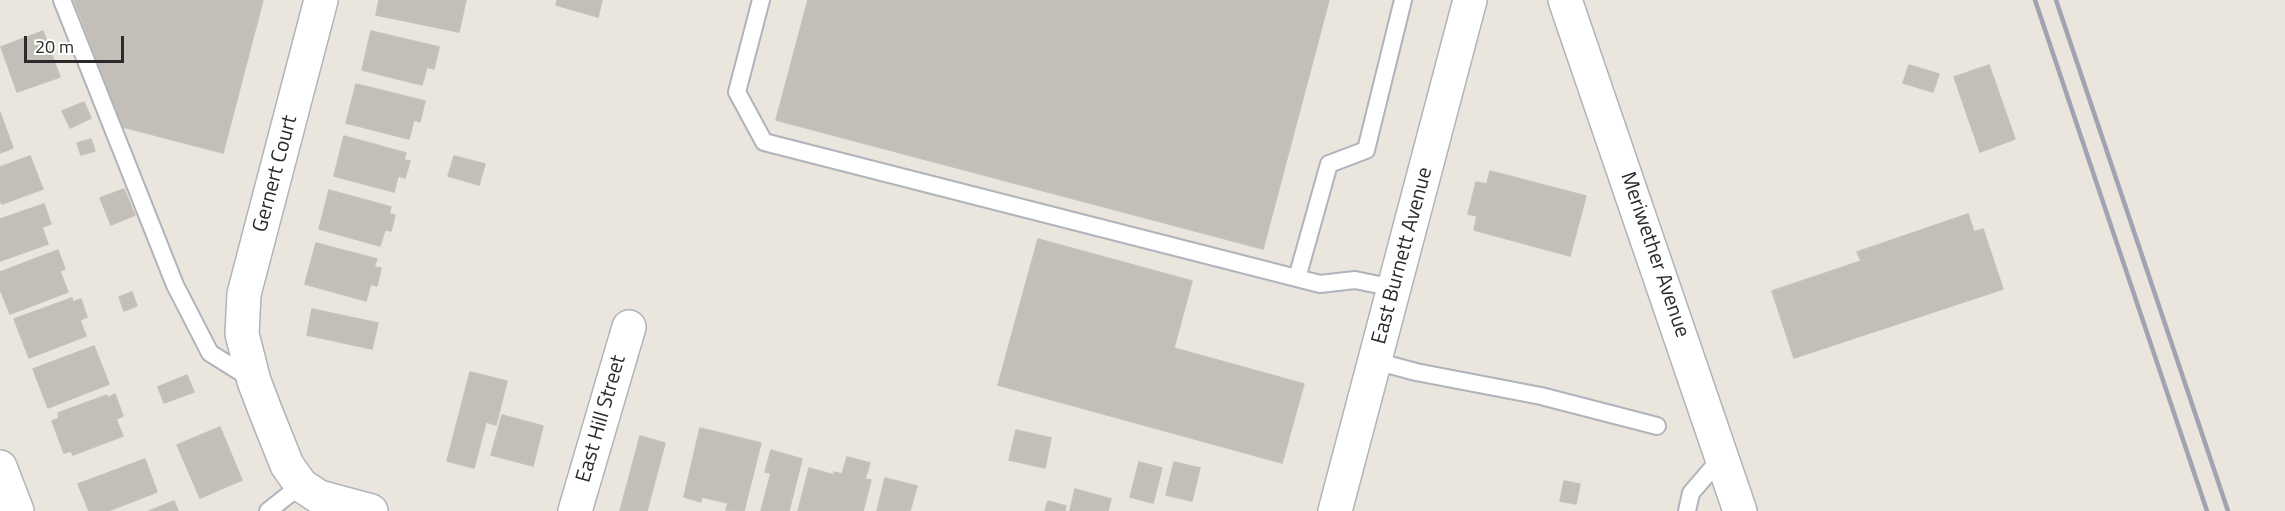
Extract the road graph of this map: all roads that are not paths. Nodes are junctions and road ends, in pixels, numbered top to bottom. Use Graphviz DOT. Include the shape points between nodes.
graph roads {
  1 [pos="62,0"];
  2 [pos="321,0"];
  3 [pos="761,0"];
  4 [pos="1403,0"];
  5 [pos="1470,0"];
  6 [pos="1565,0"];
  7 [pos="1297,278"];
  8 [pos="1394,288"];
  9 [pos="629,327"];
  10 [pos="1375,361"];
  11 [pos="254,381"];
  12 [pos="1657,426"];
  13 [pos="1722,457"];
  14 [pos="0,467"];
  15 [pos="301,486"];
  16 [pos="17,511"];
  17 [pos="268,511"];
  18 [pos="371,511"];
  19 [pos="575,511"];
  20 [pos="1335,511"];
  21 [pos="1687,511"];
  22 [pos="1740,511"];
  1 -- 11 [label="lane" via="175,285 210,353"];
  2 -- 11 [label="street, Gernert Court" via="244,294 242,334"];
  3 -- 7 [label="lane" via="737,92 764,142"];
  4 -- 7 [label="lane" via="1366,150 1329,164"];
  5 -- 8 [label="street, East Burnett Avenue"];
  6 -- 13 [label="street, Meriwether Avenue"];
  7 -- 8 [label="lane" via="1320,284 1355,280"];
  8 -- 10 [label="street, East Burnett Avenue"];
  9 -- 19 [label="street, East Hill Street"];
  10 -- 12 [label="lane" via="1541,396"];
  10 -- 20 [label="street, East Burnett Avenue"];
  11 -- 15 [label="street, Gernert Court" via="287,465"];
  13 -- 21 [label="lane" via="1692,493"];
  13 -- 22 [label="street, Meriwether Avenue"];
  14 -- 16 [label="street"];
  15 -- 17 [label="lane"];
  15 -- 18 [label="street" via="319,497"];
}
